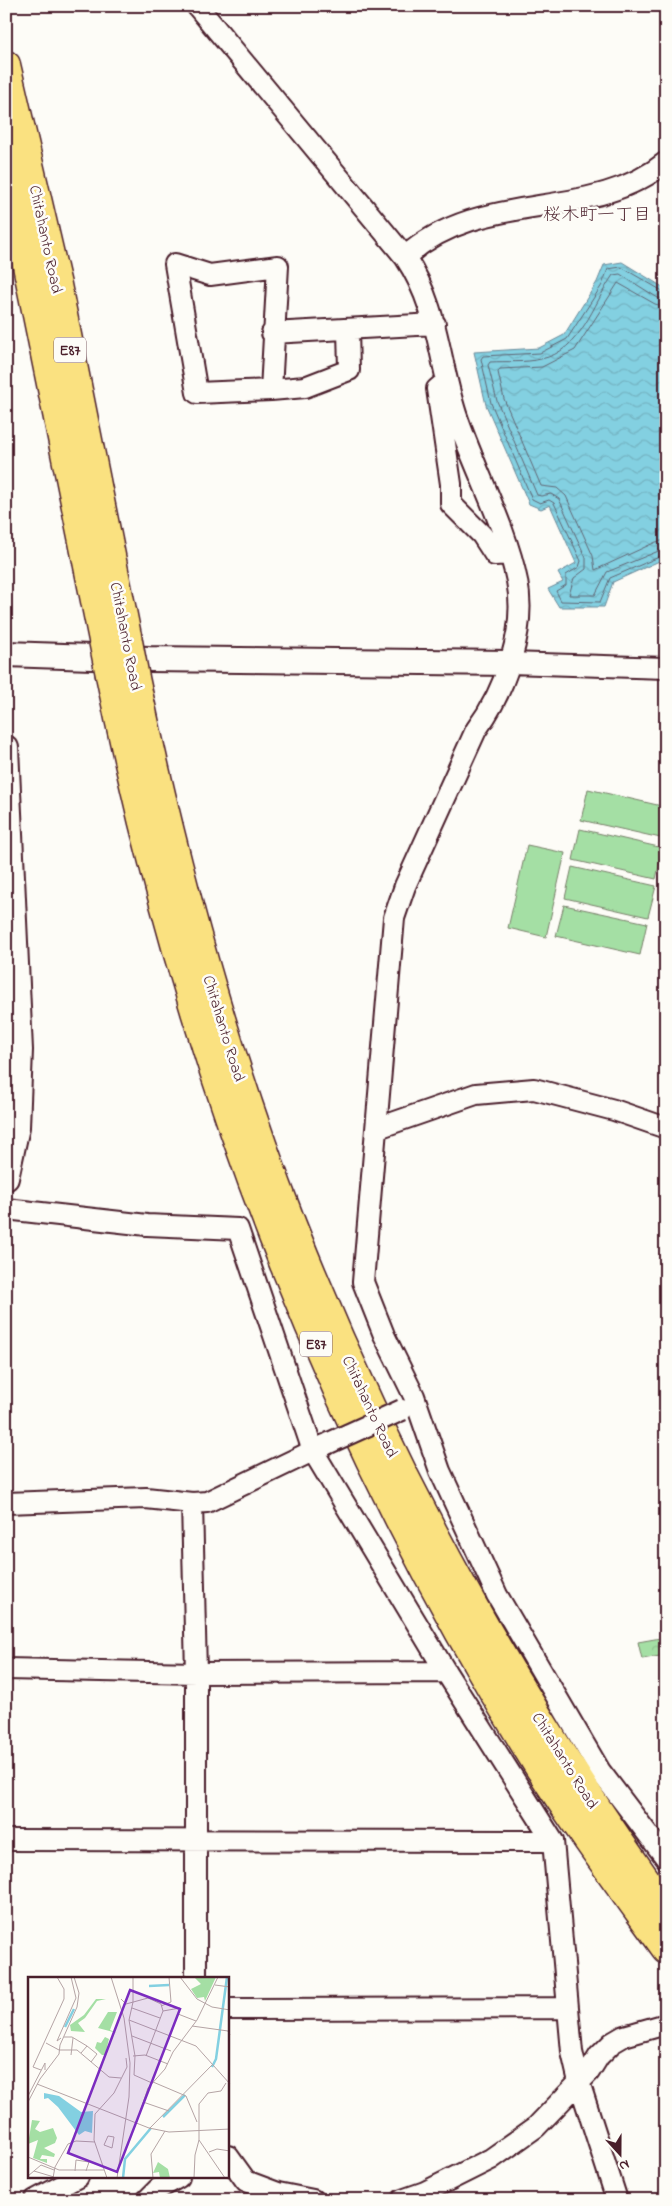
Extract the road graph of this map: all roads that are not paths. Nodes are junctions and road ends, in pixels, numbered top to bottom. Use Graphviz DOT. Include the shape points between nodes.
graph roads {
  1 [pos="197,6"];
  2 [pos="6,65"];
  3 [pos="6,162"];
  4 [pos="666,162"];
  5 [pos="405,257"];
  6 [pos="436,324"];
  7 [pos="348,328"];
  8 [pos="272,333"];
  9 [pos="447,381"];
  10 [pos="271,390"];
  11 [pos="510,554"];
  12 [pos="115,638"];
  13 [pos="6,654"];
  14 [pos="510,663"];
  15 [pos="666,668"];
  16 [pos="123,677"];
  17 [pos="6,748"];
  18 [pos="11,945"];
  19 [pos="378,1128"];
  20 [pos="666,1128"];
  21 [pos="6,1178"];
  22 [pos="6,1209"];
  23 [pos="408,1403"];
  24 [pos="321,1447"];
  25 [pos="6,1503"];
  26 [pos="192,1503"];
  27 [pos="6,1669"];
  28 [pos="446,1672"];
  29 [pos="196,1673"];
  30 [pos="6,1840"];
  31 [pos="196,1841"];
  32 [pos="553,1842"];
  33 [pos="666,1858"];
  34 [pos="666,1908"];
  35 [pos="666,1949"];
  36 [pos="196,1977"];
  37 [pos="567,2008"];
  38 [pos="229,2009"];
  39 [pos="666,2024"];
  40 [pos="579,2082"];
  41 [pos="229,2161"];
  42 [pos="76,2178"];
  43 [pos="178,2178"];
  44 [pos="35,2200"];
  45 [pos="147,2200"];
  46 [pos="313,2200"];
  47 [pos="402,2200"];
  48 [pos="618,2200"];
  1 -- 5 [label="street"];
  2 -- 12 [label="highway, Chitahanto Road / E87" via="57,284"];
  3 -- 12 [label="highway, Chitahanto Road / E87"];
  4 -- 5 [label="street" via="644,178 608,193 488,215 450,226 423,241"];
  5 -- 6 [label="street" via="423,286"];
  6 -- 7 [label="street"];
  6 -- 9 [label="street"];
  7 -- 8 [label="street"];
  7 -- 10 [label="street" via="349,370 305,386"];
  8 -- 10 [label="street"];
  8 -- 10 [label="street" via="278,266 210,275 175,264 197,393"];
  9 -- 11 [label="street" via="457,416"];
  9 -- 11 [label="street" via="437,390 451,504 482,535 495,554"];
  11 -- 14 [label="street" via="520,597"];
  12 -- 16 [label="highway, Chitahanto Road / E87, bridge"];
  13 -- 14 [label="street"];
  14 -- 15 [label="street"];
  14 -- 19 [label="street" via="492,708 476,730 404,886 394,918"];
  16 -- 34 [label="highway, Chitahanto Road / E87" via="160,791 193,921 237,1068 291,1223 340,1340 387,1442 495,1645 559,1752"];
  16 -- 35 [label="highway, Chitahanto Road / E87" via="136,794 173,938 211,1067 269,1230 318,1348 366,1454 474,1659 539,1766"];
  17 -- 18 [label="street"];
  18 -- 21 [label="street" via="20,1050 19,1101"];
  19 -- 20 [label="street" via="476,1094 534,1089 614,1110"];
  19 -- 23 [label="street" via="363,1282"];
  22 -- 24 [label="street" via="147,1225 238,1229"];
  23 -- 24 [label="street, bridge"];
  23 -- 33 [label="street" via="497,1595 600,1771"];
  24 -- 26 [label="street" via="207,1502"];
  24 -- 28 [label="street"];
  25 -- 26 [label="street" via="146,1498"];
  26 -- 29 [label="street"];
  27 -- 29 [label="street"];
  28 -- 29 [label="street"];
  28 -- 32 [label="street"];
  29 -- 31 [label="street"];
  30 -- 31 [label="street"];
  31 -- 32 [label="street"];
  31 -- 36 [label="street"];
  32 -- 37 [label="street"];
  37 -- 38 [label="street"];
  37 -- 40 [label="street"];
  39 -- 40 [label="street" via="624,2036 612,2043"];
  40 -- 47 [label="street" via="536,2127 491,2159"];
  40 -- 48 [label="street"];
  41 -- 46 [label="street" via="246,2181 278,2193"];
  42 -- 44 [label="street"];
  43 -- 45 [label="street" via="158,2189"];
}
